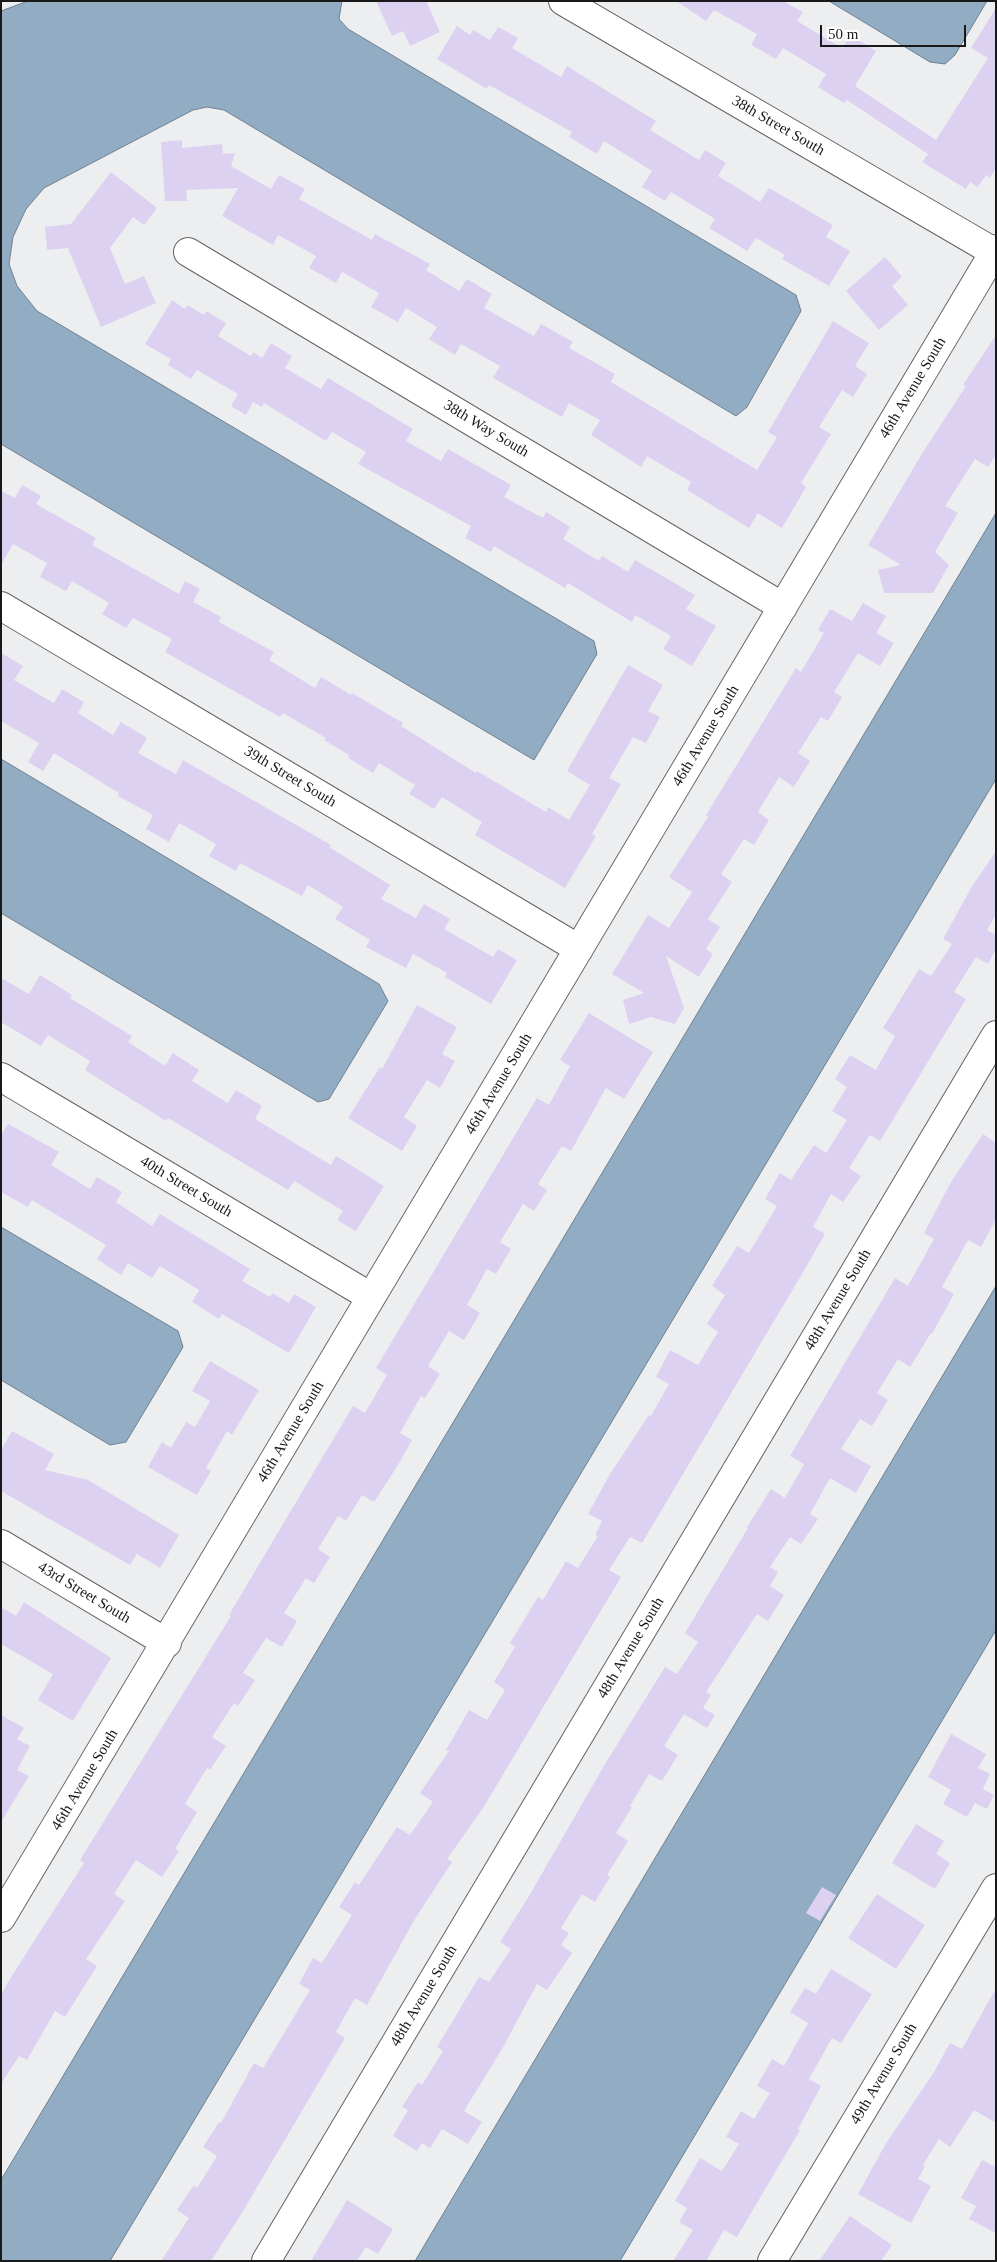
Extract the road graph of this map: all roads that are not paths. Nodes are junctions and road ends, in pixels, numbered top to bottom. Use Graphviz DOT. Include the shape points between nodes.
graph roads {
  1 [pos="563,1"];
  2 [pos="995,250"];
  3 [pos="188,252"];
  4 [pos="1,606"];
  5 [pos="783,607"];
  6 [pos="579,949"];
  7 [pos="996,1035"];
  8 [pos="1,1077"];
  9 [pos="371,1297"];
  10 [pos="1,1544"];
  11 [pos="167,1643"];
  12 [pos="996,1888"];
  13 [pos="1,1918"];
  14 [pos="266,2261"];
  15 [pos="772,2261"];
  1 -- 2 [label="street, 38th Street South"];
  2 -- 5 [label="street, 46th Avenue South"];
  3 -- 5 [label="street, 38th Way South"];
  4 -- 6 [label="street, 39th Street South"];
  5 -- 6 [label="street, 46th Avenue South"];
  6 -- 9 [label="street, 46th Avenue South"];
  7 -- 14 [label="street, 48th Avenue South"];
  8 -- 9 [label="street, 40th Street South"];
  9 -- 11 [label="street, 46th Avenue South"];
  10 -- 11 [label="street, 43rd Street South"];
  11 -- 13 [label="street, 46th Avenue South"];
  12 -- 15 [label="street, 49th Avenue South"];
}
